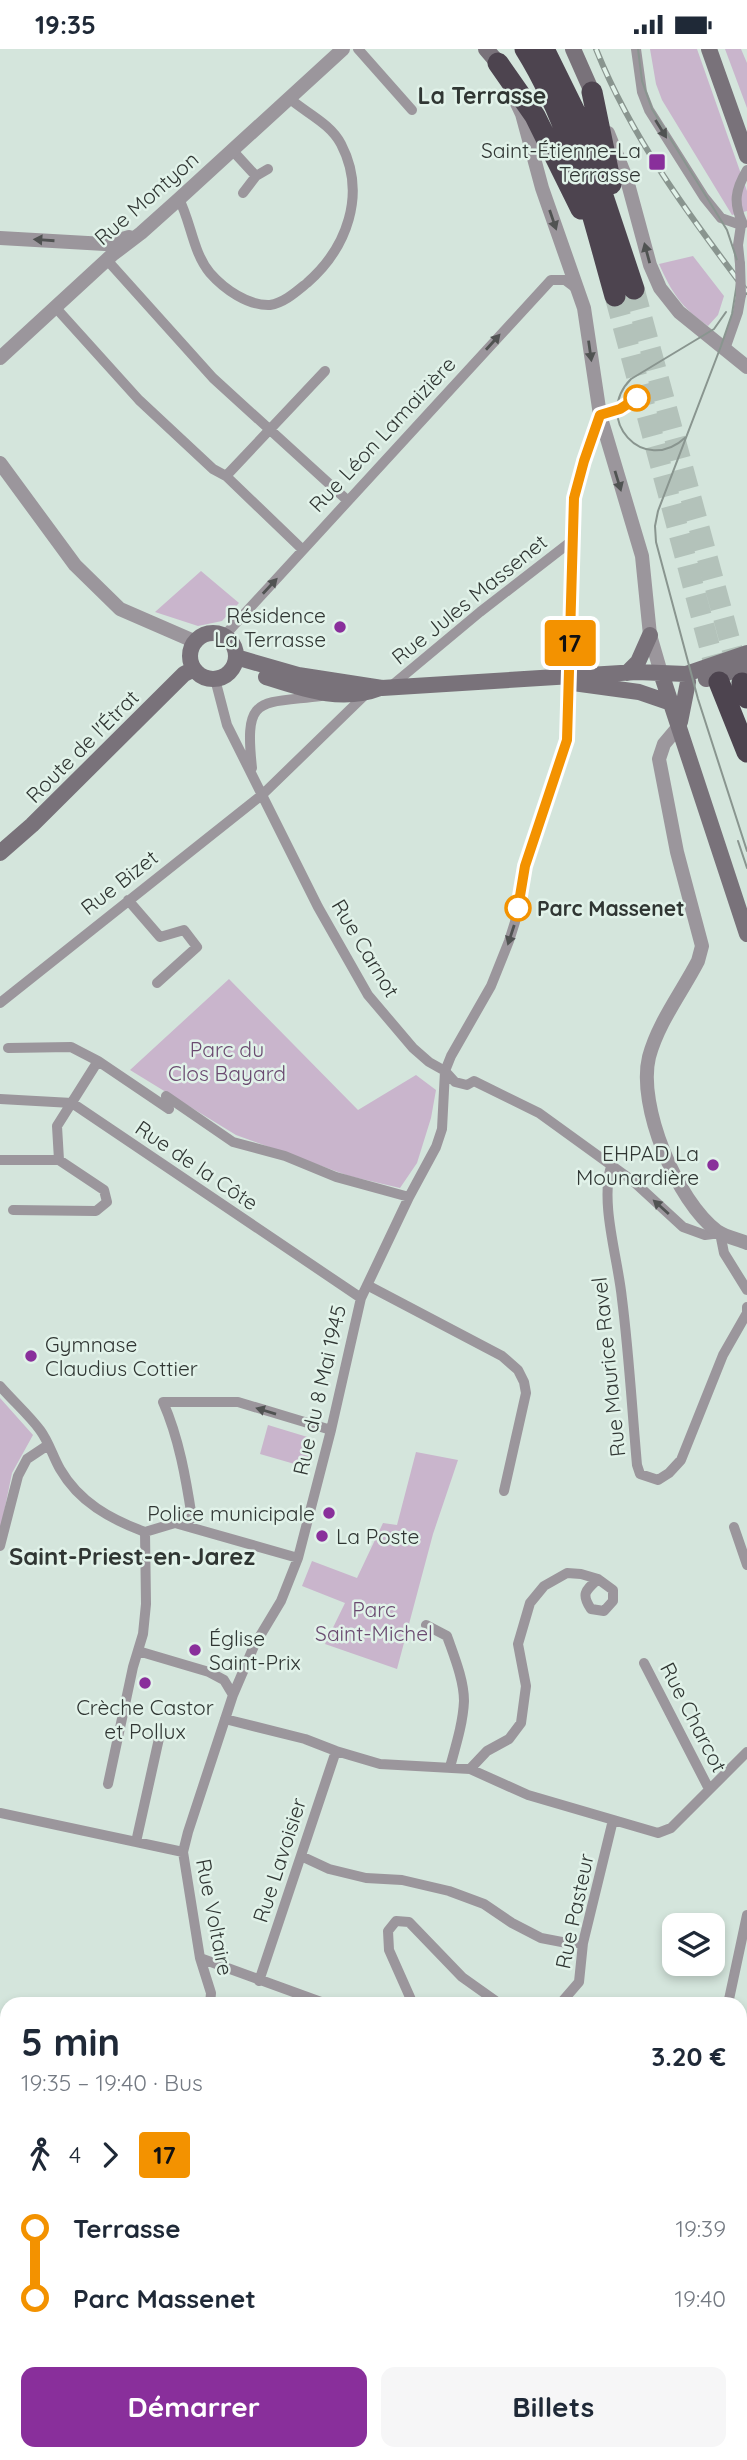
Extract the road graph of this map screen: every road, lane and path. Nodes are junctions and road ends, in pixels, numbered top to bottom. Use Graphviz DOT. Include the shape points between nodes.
graph roads {
  1 [pos="330,49"];
  2 [pos="342,49"];
  3 [pos="358,49"];
  4 [pos="525,49"];
  5 [pos="544,49"];
  6 [pos="573,49"];
  7 [pos="636,49"];
  8 [pos="709,49"];
  9 [pos="492,56"];
  10 [pos="319,70"];
  11 [pos="592,92"];
  12 [pos="289,98"];
  13 [pos="412,110"];
  14 [pos="232,149"];
  15 [pos="747,156"];
  16 [pos="268,169"];
  17 [pos="747,170"];
  18 [pos="256,176"];
  19 [pos="243,193"];
  20 [pos="179,199"];
  21 [pos="744,223"];
  22 [pos="141,233"];
  23 [pos="0,238"];
  24 [pos="87,243"];
  25 [pos="602,252"];
  26 [pos="107,260"];
  27 [pos="94,272"];
  28 [pos="577,289"];
  29 [pos="624,293"];
  30 [pos="56,308"];
  31 [pos="725,349"];
  32 [pos="0,358"];
  33 [pos="747,367"];
  34 [pos="325,371"];
  35 [pos="600,415"];
  36 [pos="270,430"];
  37 [pos="0,463"];
  38 [pos="226,476"];
  39 [pos="347,500"];
  40 [pos="573,540"];
  41 [pos="303,550"];
  42 [pos="650,635"];
  43 [pos="224,636"];
  44 [pos="196,642"];
  45 [pos="747,653"];
  46 [pos="235,661"];
  47 [pos="194,669"];
  48 [pos="627,673"];
  49 [pos="544,678"];
  50 [pos="663,678"];
  51 [pos="215,679"];
  52 [pos="719,682"];
  53 [pos="688,683"];
  54 [pos="745,683"];
  55 [pos="379,690"];
  56 [pos="331,695"];
  57 [pos="671,703"];
  58 [pos="680,725"];
  59 [pos="747,752"];
  60 [pos="253,775"];
  61 [pos="263,794"];
  62 [pos="0,853"];
  63 [pos="128,900"];
  64 [pos="747,934"];
  65 [pos="157,983"];
  66 [pos="0,1003"];
  67 [pos="8,1048"];
  68 [pos="98,1061"];
  69 [pos="445,1071"];
  70 [pos="166,1096"];
  71 [pos="0,1100"];
  72 [pos="72,1103"];
  73 [pos="169,1109"];
  74 [pos="662,1141"];
  75 [pos="0,1160"];
  76 [pos="59,1160"];
  77 [pos="611,1166"];
  78 [pos="409,1197"];
  79 [pos="12,1210"];
  80 [pos="720,1233"];
  81 [pos="747,1236"];
  82 [pos="747,1243"];
  83 [pos="367,1286"];
  84 [pos="747,1290"];
  85 [pos="361,1298"];
  86 [pos="747,1307"];
  87 [pos="0,1386"];
  88 [pos="331,1430"];
  89 [pos="48,1445"];
  90 [pos="504,1491"];
  91 [pos="184,1525"];
  92 [pos="734,1527"];
  93 [pos="145,1532"];
  94 [pos="0,1546"];
  95 [pos="298,1557"];
  96 [pos="747,1565"];
  97 [pos="598,1579"];
  98 [pos="426,1625"];
  99 [pos="138,1651"];
  100 [pos="644,1663"];
  101 [pos="233,1695"];
  102 [pos="225,1719"];
  103 [pos="160,1734"];
  104 [pos="336,1751"];
  105 [pos="747,1752"];
  106 [pos="450,1767"];
  107 [pos="470,1769"];
  108 [pos="108,1784"];
  109 [pos="709,1790"];
  110 [pos="0,1813"];
  111 [pos="613,1820"];
  112 [pos="136,1842"];
  113 [pos="183,1852"];
  114 [pos="301,1856"];
  115 [pos="747,1915"];
  116 [pos="583,1943"];
  117 [pos="200,1958"];
  118 [pos="260,1981"];
  119 [pos="211,1997"];
  120 [pos="304,1997"];
  121 [pos="410,1997"];
  122 [pos="490,1997"];
  123 [pos="567,1997"];
  124 [pos="729,1997"];
  1 -- 10 [label="street, Rue Montyon"];
  2 -- 10 [label="street, Rue Montyon"];
  3 -- 13 [label="street"];
  4 -- 25 [label="highway" via="565,132"];
  5 -- 29 [label="highway" via="575,111"];
  6 -- 11 [label="main road"];
  7 -- 21 [label="street, one-way" via="649,110 721,218"];
  8 -- 15 [label="main road"];
  9 -- 25 [label="highway" via="535,116"];
  9 -- 28 [label="street, one-way" via="522,114"];
  10 -- 12 [label="street, Rue Montyon"];
  11 -- 29 [label="highway"];
  31 -- 11 [label="street, one-way" via="679,312 660,288 627,180"];
  12 -- 14 [label="street, Rue Montyon"];
  12 -- 20 [label="street" via="340,141 352,177 349,217 332,258 314,277 281,302 271,305 246,300 209,271"];
  14 -- 18 [label="street"];
  14 -- 20 [label="street, Rue Montyon"];
  16 -- 18 [label="street"];
  17 -- 21 [label="street" via="735,202"];
  18 -- 19 [label="street"];
  20 -- 22 [label="street, Rue Montyon"];
  21 -- 31 [label="street, bridge" via="738,245 741,296"];
  22 -- 24 [label="street" via="106,244"];
  22 -- 26 [label="street, Rue Montyon"];
  24 -- 23 [label="street, one-way"];
  24 -- 27 [label="street" via="96,256"];
  25 -- 29 [label="highway"];
  26 -- 27 [label="street, Rue Montyon"];
  26 -- 36 [label="street" via="214,378"];
  27 -- 30 [label="street, Rue Montyon"];
  28 -- 35 [label="street, one-way"];
  39 -- 28 [label="street, Rue Léon Lamaizière, one-way" via="551,280 565,280"];
  30 -- 32 [label="street, Rue Montyon"];
  30 -- 38 [label="street" via="139,400"];
  31 -- 33 [label="street"];
  34 -- 36 [label="street"];
  35 -- 40 [label="street" via="574,498"];
  35 -- 42 [label="street, one-way" via="642,556"];
  36 -- 38 [label="street"];
  36 -- 39 [label="street"];
  37 -- 44 [label="street" via="75,565 120,609"];
  38 -- 41 [label="street"];
  39 -- 41 [label="street, Rue Léon Lamaizière"];
  40 -- 55 [label="street, Rue Jules Massenet"];
  40 -- 69 [label="street, one-way, bridge" via="567,740 525,866 509,941 491,986"];
  43 -- 41 [label="street, Rue Léon Lamaizière, one-way"];
  42 -- 48 [label="main road" via="638,662"];
  42 -- 50 [label="street"];
  43 -- 44 [label="main road" via="211,633"];
  43 -- 46 [label="main road" via="234,645"];
  44 -- 47 [label="main road" via="190,656"];
  45 -- 50 [label="main road"];
  46 -- 51 [label="main road" via="227,675"];
  46 -- 55 [label="main road"];
  46 -- 56 [label="main road" via="295,687"];
  47 -- 51 [label="main road"];
  47 -- 62 [label="main road, Route de l'Étrat"];
  48 -- 49 [label="main road"];
  48 -- 50 [label="main road"];
  49 -- 50 [label="main road"];
  49 -- 55 [label="main road"];
  49 -- 57 [label="main road" via="639,692"];
  50 -- 53 [label="main road"];
  50 -- 57 [label="main road"];
  51 -- 60 [label="street, Rue Carnot" via="227,725"];
  52 -- 59 [label="highway"];
  53 -- 54 [label="main road"];
  53 -- 58 [label="main road"];
  55 -- 56 [label="main road"];
  55 -- 61 [label="street, Rue Jules Massenet"];
  56 -- 60 [label="street" via="268,701 258,707 250,728"];
  57 -- 58 [label="main road"];
  58 -- 64 [label="main road"];
  58 -- 74 [label="street" via="664,744 659,759 702,946 649,1059 649,1102"];
  60 -- 61 [label="street, Rue Carnot"];
  61 -- 63 [label="street, Rue Bizet"];
  61 -- 69 [label="street, Rue Carnot" via="318,907 368,995 413,1048"];
  63 -- 65 [label="street" via="160,937 184,930 197,947"];
  63 -- 66 [label="street, Rue Bizet"];
  67 -- 68 [label="street" via="71,1047"];
  68 -- 72 [label="street"];
  68 -- 73 [label="street"];
  69 -- 77 [label="street, Rue Carnot" via="455,1082 467,1086 474,1081 539,1113"];
  69 -- 78 [label="street, Rue du 8 Mai 1945" via="442,1129"];
  70 -- 78 [label="street" via="233,1142"];
  71 -- 72 [label="street"];
  72 -- 76 [label="street" via="57,1126"];
  72 -- 85 [label="street, Rue de la Côte"];
  74 -- 80 [label="street" via="678,1183"];
  74 -- 81 [label="street" via="714,1219"];
  75 -- 76 [label="street"];
  76 -- 79 [label="street" via="104,1190 107,1202 96,1211"];
  80 -- 77 [label="street, Rue Carnot, one-way" via="705,1235 682,1227"];
  77 -- 86 [label="street, Rue Maurice Ravel" via="607,1196 640,1474 658,1480 681,1459"];
  78 -- 83 [label="street, Rue du 8 Mai 1945"];
  80 -- 82 [label="street"];
  80 -- 84 [label="street" via="724,1253"];
  83 -- 85 [label="street, Rue du 8 Mai 1945"];
  83 -- 90 [label="street" via="481,1344 519,1370 526,1393"];
  85 -- 88 [label="street, Rue du 8 Mai 1945"];
  87 -- 89 [label="street"];
  88 -- 91 [label="street, one-way" via="238,1402 163,1402 187,1487 192,1518"];
  88 -- 95 [label="street, Rue du 8 Mai 1945"];
  89 -- 93 [label="street" via="74,1491 127,1526"];
  89 -- 94 [label="street" via="27,1459 18,1476"];
  91 -- 93 [label="street" via="175,1523"];
  91 -- 95 [label="street"];
  92 -- 96 [label="street"];
  93 -- 99 [label="street" via="146,1604"];
  95 -- 101 [label="street, Rue du 8 Mai 1945"];
  97 -- 107 [label="street" via="567,1573 544,1586 530,1603 519,1644 526,1686 521,1723 509,1739 487,1751"];
  98 -- 106 [label="street" via="447,1636 464,1699"];
  99 -- 101 [label="street" via="209,1672 224,1680"];
  99 -- 108 [label="street"];
  100 -- 109 [label="street, Rue Charcot"];
  101 -- 102 [label="street, Rue du 8 Mai 1945"];
  102 -- 104 [label="street"];
  102 -- 113 [label="street, Rue Voltaire"];
  103 -- 112 [label="street"];
  104 -- 106 [label="street" via="380,1764"];
  104 -- 114 [label="street, Rue Lavoisier"];
  105 -- 109 [label="street"];
  106 -- 107 [label="street"];
  107 -- 111 [label="street" via="528,1795"];
  109 -- 111 [label="street" via="671,1828 658,1833"];
  110 -- 112 [label="street"];
  111 -- 116 [label="street, Rue Pasteur"];
  112 -- 113 [label="street"];
  113 -- 117 [label="street, Rue Voltaire"];
  114 -- 116 [label="street" via="366,1878 402,1880 449,1891 484,1904 541,1938"];
  114 -- 118 [label="street, Rue Lavoisier"];
  115 -- 124 [label="street"];
  116 -- 123 [label="street, Rue Pasteur" via="579,1982"];
  117 -- 118 [label="street"];
  117 -- 119 [label="street, Rue Voltaire"];
  118 -- 120 [label="street"];
  121 -- 122 [label="street" via="389,1950 388,1931 396,1921 410,1922 462,1977"];
}
